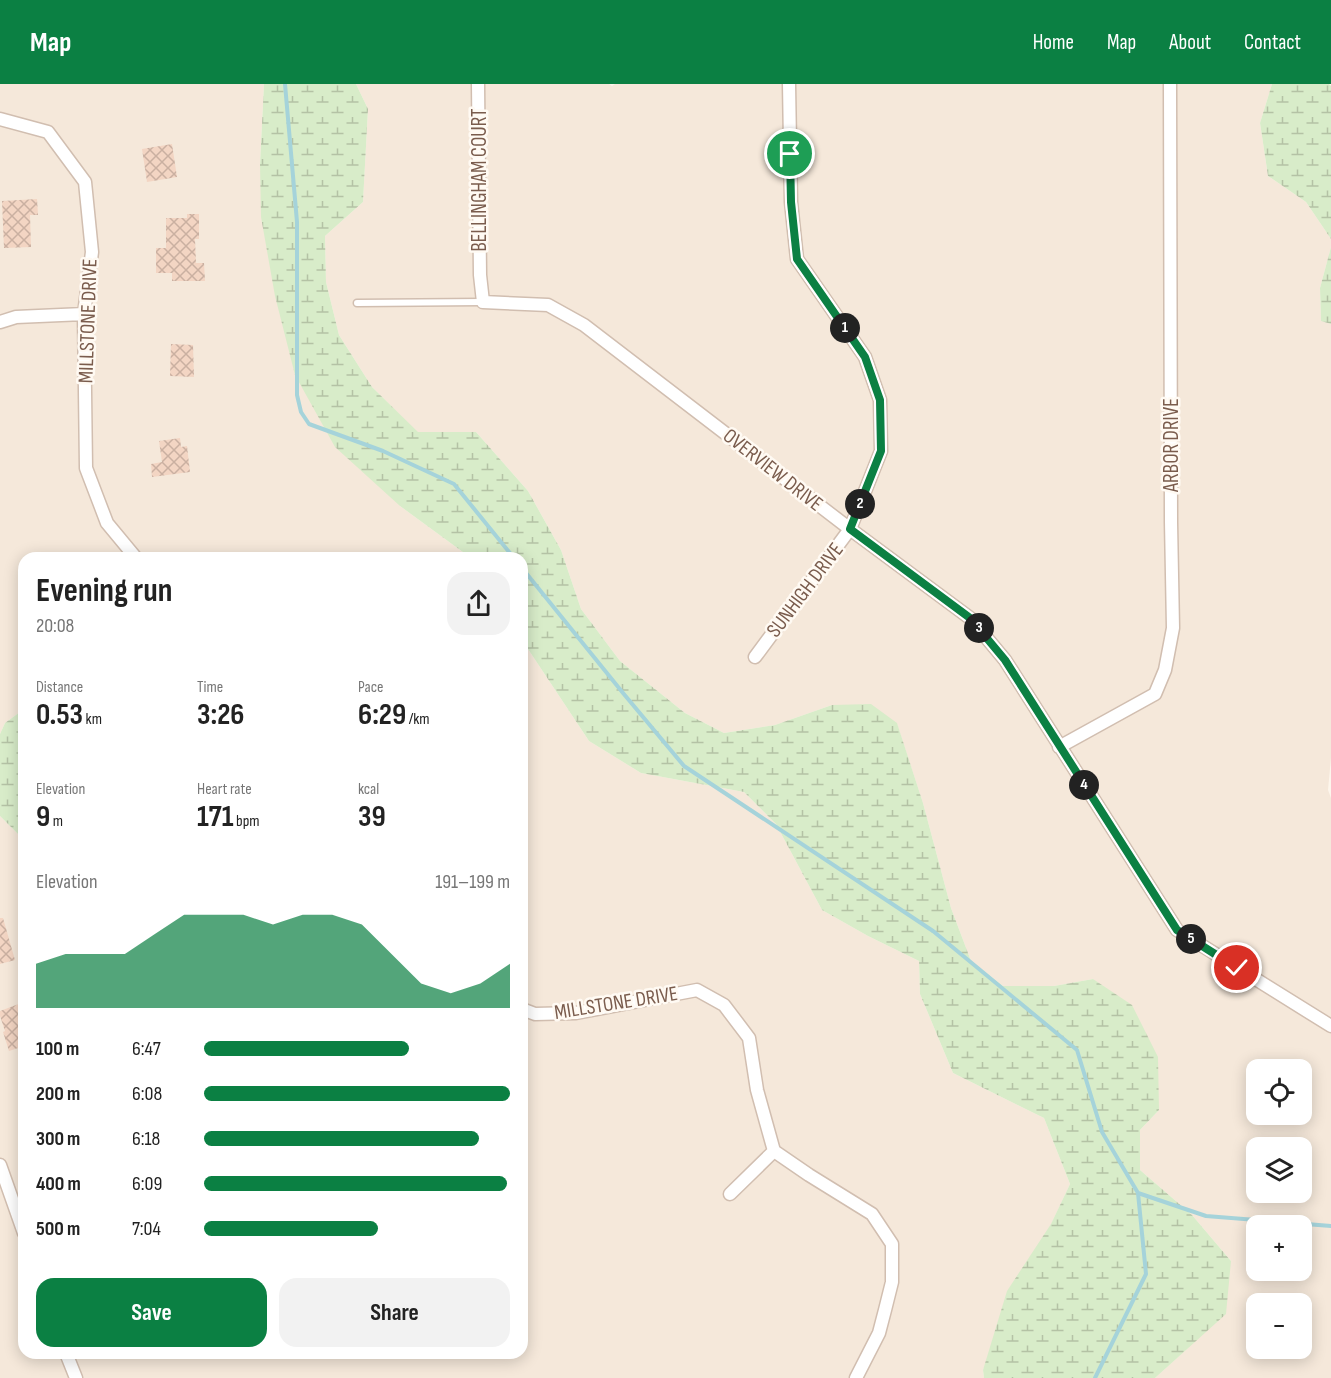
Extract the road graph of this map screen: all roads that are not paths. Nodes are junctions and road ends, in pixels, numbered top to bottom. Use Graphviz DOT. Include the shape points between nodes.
graph roads {
  1 [pos="478,84"];
  2 [pos="789,84"];
  3 [pos="1170,84"];
  4 [pos="0,118"];
  5 [pos="483,302"];
  6 [pos="357,303"];
  7 [pos="84,314"];
  8 [pos="0,322"];
  9 [pos="850,529"];
  10 [pos="131,552"];
  11 [pos="755,657"];
  12 [pos="1059,747"];
  13 [pos="528,1011"];
  14 [pos="1331,1026"];
  15 [pos="774,1151"];
  16 [pos="0,1165"];
  17 [pos="730,1194"];
  18 [pos="18,1216"];
  19 [pos="70,1359"];
  20 [pos="76,1378"];
  21 [pos="856,1378"];
  1 -- 5 [label="street, BELLINGHAM COURT"];
  2 -- 9 [label="street, SUNHIGH DRIVE" via="791,202 797,259 865,357 880,400 881,451"];
  3 -- 12 [label="street, ARBOR DRIVE" via="1173,628 1165,670 1155,694"];
  4 -- 7 [label="street, MILLSTONE DRIVE" via="48,132 86,182 92,252"];
  5 -- 6 [label="lane"];
  5 -- 9 [label="street, OVERVIEW DRIVE" via="548,305 584,325"];
  7 -- 8 [label="street" via="16,317"];
  7 -- 10 [label="street, MILLSTONE DRIVE" via="86,468 107,523"];
  9 -- 11 [label="street, SUNHIGH DRIVE"];
  9 -- 12 [label="street, OVERVIEW DRIVE" via="970,618 1005,660"];
  12 -- 14 [label="street, OVERVIEW DRIVE" via="1177,930"];
  13 -- 15 [label="street, MILLSTONE DRIVE" via="576,1013 697,990 724,1005 749,1038 757,1090"];
  15 -- 17 [label="street"];
  15 -- 21 [label="street" via="872,1214 892,1244 892,1282 879,1333"];
  16 -- 18 [label="street"];
  19 -- 20 [label="street"];
}
